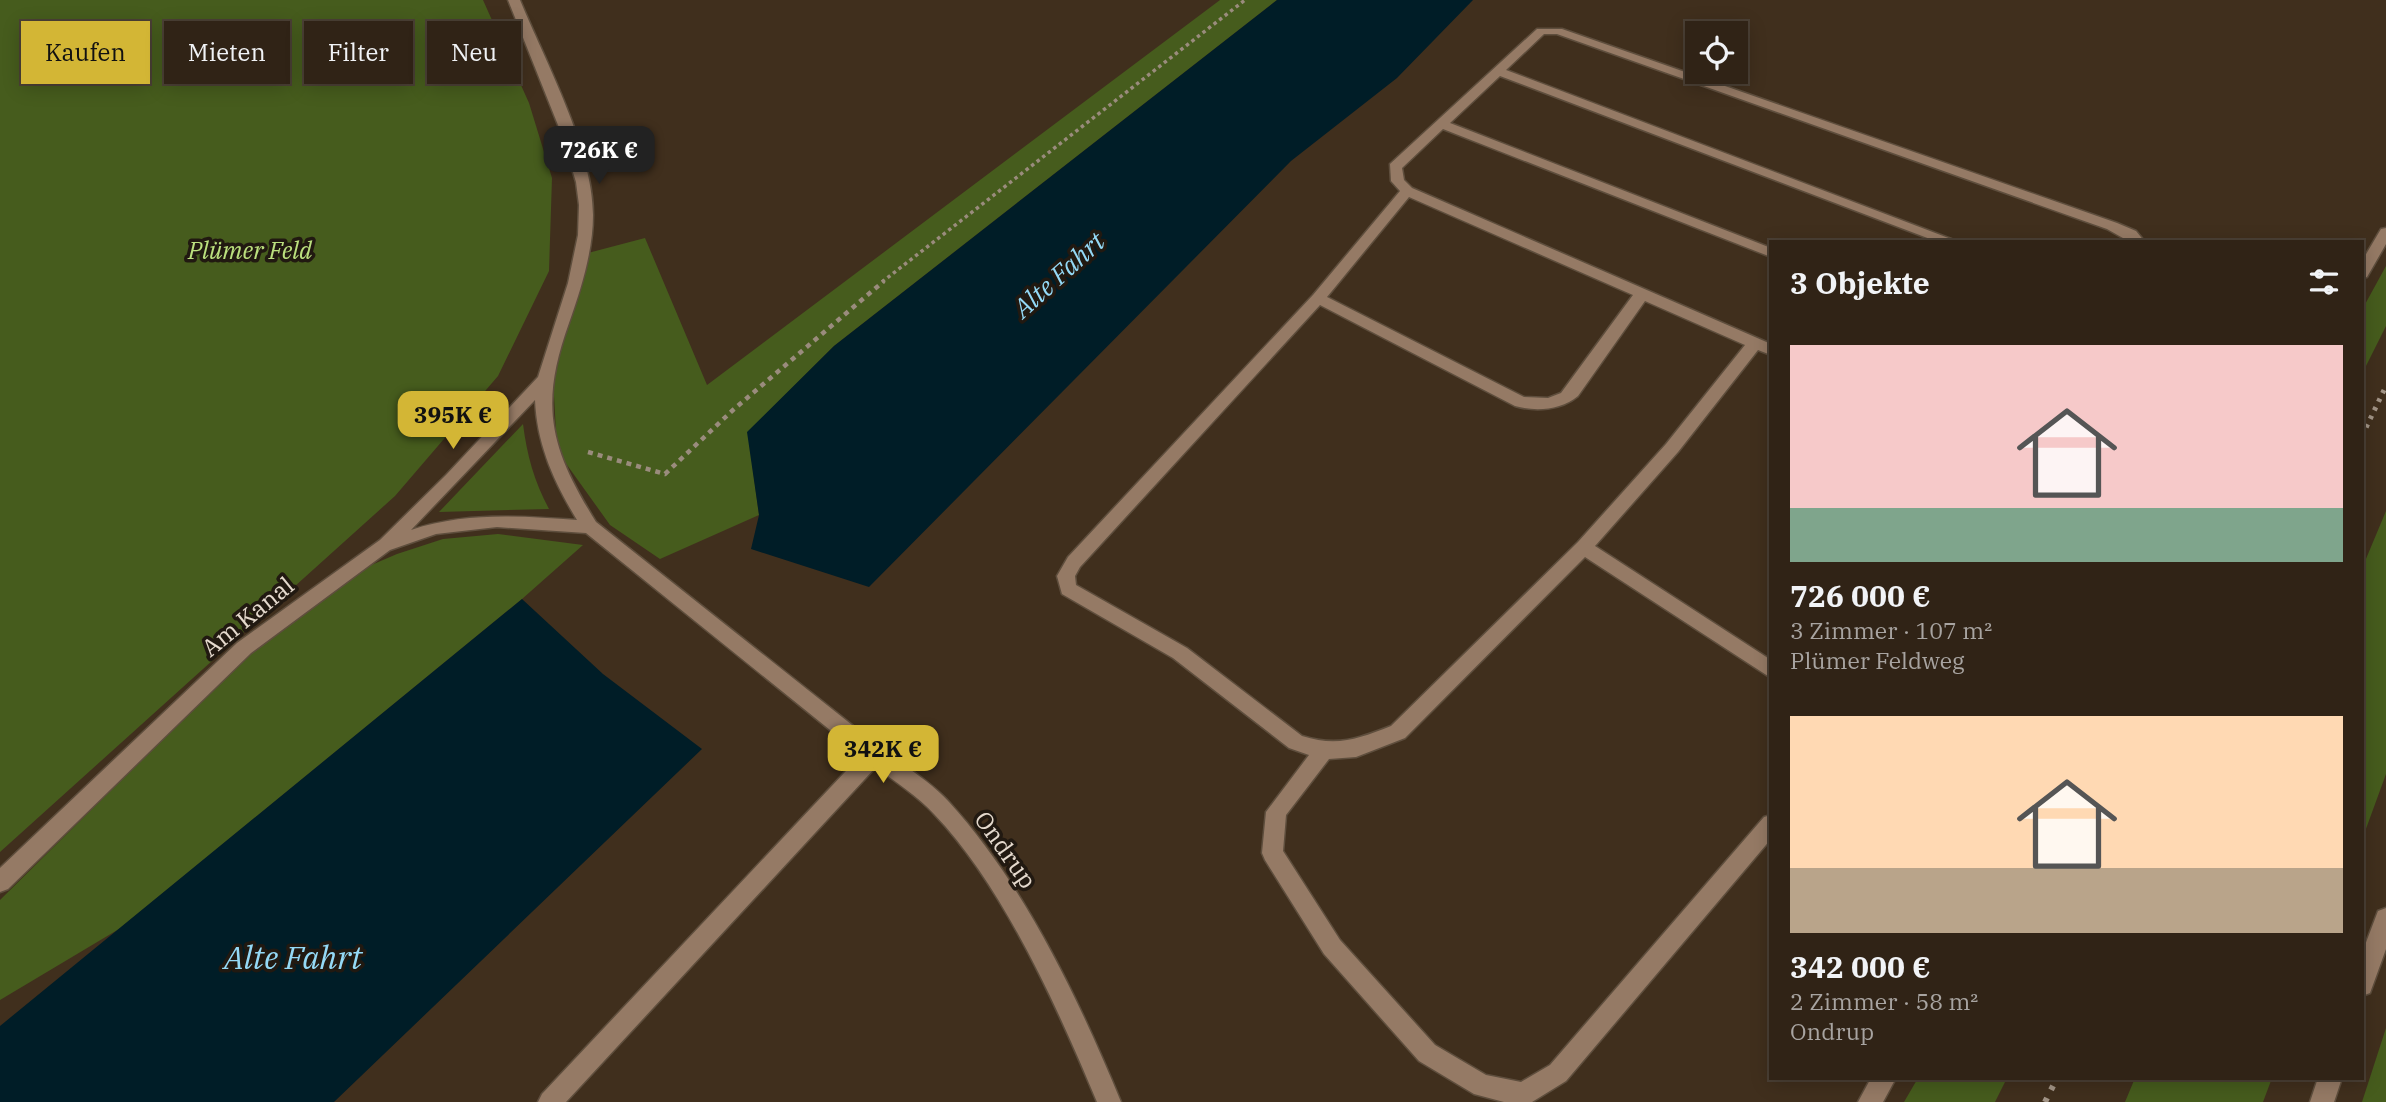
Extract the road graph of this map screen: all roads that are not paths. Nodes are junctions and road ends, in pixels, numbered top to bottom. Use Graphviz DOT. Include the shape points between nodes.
graph roads {
  1 [pos="514,0"];
  2 [pos="1497,71"];
  3 [pos="1441,124"];
  4 [pos="1407,191"];
  5 [pos="2386,232"];
  6 [pos="1947,240"];
  7 [pos="2136,240"];
  8 [pos="1769,252"];
  9 [pos="2364,270"];
  10 [pos="1642,293"];
  11 [pos="1318,298"];
  12 [pos="1763,346"];
  13 [pos="545,379"];
  14 [pos="590,527"];
  15 [pos="384,545"];
  16 [pos="1584,547"];
  17 [pos="1769,669"];
  18 [pos="1324,751"];
  19 [pos="877,752"];
  20 [pos="1769,826"];
  21 [pos="0,882"];
  22 [pos="2386,918"];
  23 [pos="2364,979"];
  24 [pos="1884,1080"];
  25 [pos="2329,1080"];
  26 [pos="550,1102"];
  27 [pos="1109,1102"];
  28 [pos="1870,1102"];
  29 [pos="2322,1102"];
  1 -- 13 [label="street" via="573,150 586,203 582,256"];
  2 -- 3 [label="street"];
  2 -- 6 [label="street"];
  2 -- 7 [label="street" via="1541,31 1577,36 2112,226"];
  3 -- 4 [label="street" via="1395,167 1398,181"];
  3 -- 8 [label="street"];
  4 -- 10 [label="street"];
  4 -- 11 [label="street"];
  5 -- 9 [label="street"];
  10 -- 11 [label="street" via="1572,392 1563,401 1547,404 1521,402"];
  10 -- 12 [label="street"];
  11 -- 18 [label="street" via="1066,576 1068,589 1180,653 1296,742"];
  12 -- 16 [label="street"];
  13 -- 14 [label="street" via="545,439 564,485"];
  13 -- 15 [label="street"];
  14 -- 15 [label="street, Am Kanal" via="497,520 436,528"];
  14 -- 19 [label="street, Ondrup"];
  15 -- 21 [label="street, Am Kanal" via="244,648"];
  16 -- 17 [label="street"];
  16 -- 18 [label="street" via="1398,732 1356,748"];
  18 -- 20 [label="street" via="1276,811 1272,853 1332,947 1427,1053 1482,1086 1523,1094 1558,1073"];
  19 -- 26 [label="street"];
  19 -- 27 [label="street, Ondrup" via="941,807 1002,885 1079,1031"];
  22 -- 23 [label="street"];
  24 -- 28 [label="street"];
  25 -- 29 [label="street"];
}
